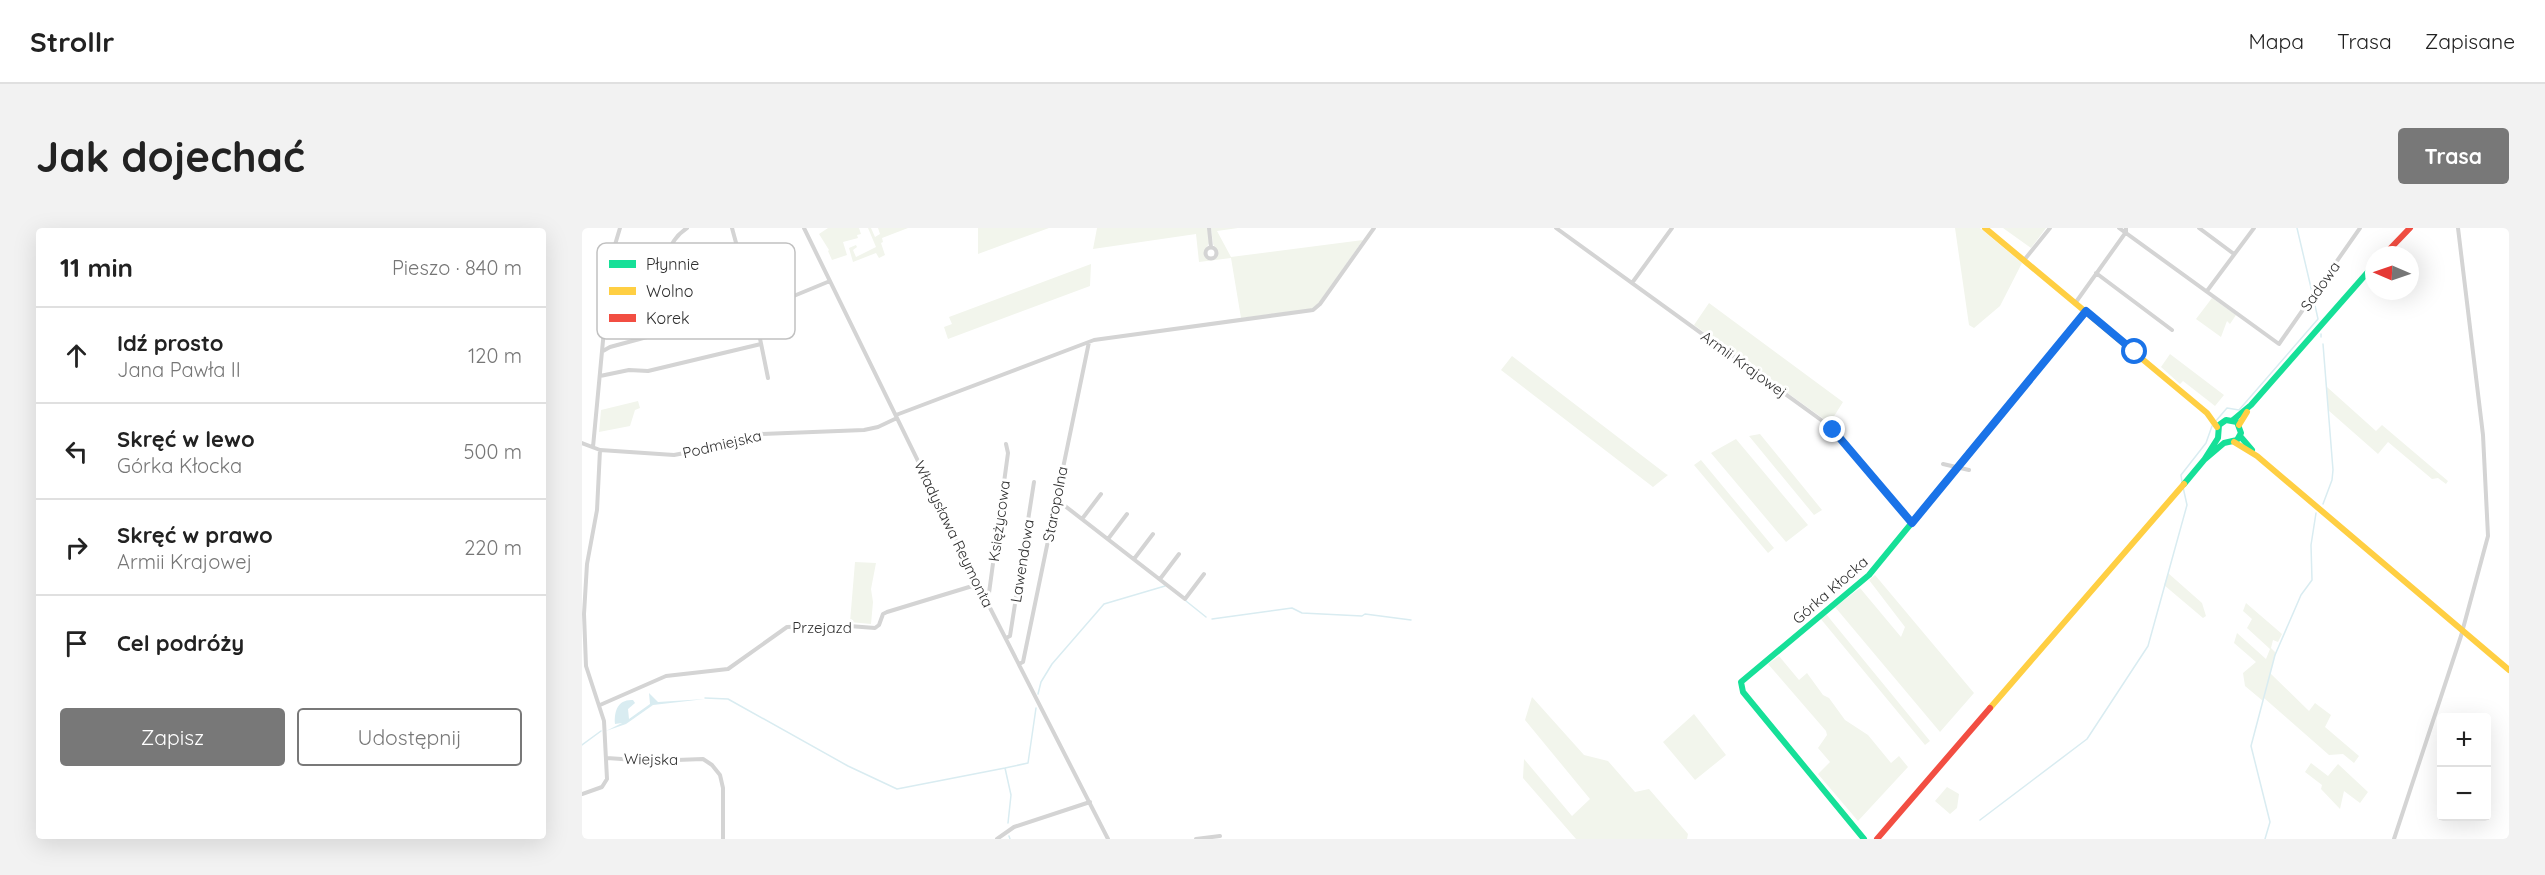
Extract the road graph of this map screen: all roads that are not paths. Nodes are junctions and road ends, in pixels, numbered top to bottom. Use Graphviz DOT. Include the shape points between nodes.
graph roads {
  1 [pos="620,228"];
  2 [pos="687,228"];
  3 [pos="732,228"];
  4 [pos="804,228"];
  5 [pos="1209,228"];
  6 [pos="1374,228"];
  7 [pos="1556,228"];
  8 [pos="1672,228"];
  9 [pos="1985,228"];
  10 [pos="2050,228"];
  11 [pos="2120,228"];
  12 [pos="2199,228"];
  13 [pos="2254,228"];
  14 [pos="2360,228"];
  15 [pos="2410,228"];
  16 [pos="2458,228"];
  17 [pos="2126,230"];
  18 [pos="616,243"];
  19 [pos="672,243"];
  20 [pos="736,243"];
  21 [pos="2393,246"];
  22 [pos="1211,247"];
  23 [pos="2234,254"];
  24 [pos="2025,259"];
  25 [pos="2096,273"];
  26 [pos="2365,275"];
  27 [pos="830,281"];
  28 [pos="1632,283"];
  29 [pos="2207,291"];
  30 [pos="795,296"];
  31 [pos="2076,302"];
  32 [pos="2086,311"];
  33 [pos="2172,330"];
  34 [pos="604,339"];
  35 [pos="640,339"];
  36 [pos="759,339"];
  37 [pos="1089,341"];
  38 [pos="760,344"];
  39 [pos="603,351"];
  40 [pos="600,376"];
  41 [pos="768,378"];
  42 [pos="2252,405"];
  43 [pos="896,417"];
  44 [pos="2233,420"];
  45 [pos="2217,422"];
  46 [pos="2239,425"];
  47 [pos="2240,436"];
  48 [pos="2218,438"];
  49 [pos="2234,442"];
  50 [pos="582,443"];
  51 [pos="2224,443"];
  52 [pos="1006,444"];
  53 [pos="593,447"];
  54 [pos="600,450"];
  55 [pos="2257,456"];
  56 [pos="2204,460"];
  57 [pos="1943,464"];
  58 [pos="1957,468"];
  59 [pos="1970,471"];
  60 [pos="1034,482"];
  61 [pos="1101,494"];
  62 [pos="1056,499"];
  63 [pos="1127,514"];
  64 [pos="1082,519"];
  65 [pos="1912,523"];
  66 [pos="1153,534"];
  67 [pos="1108,539"];
  68 [pos="1179,554"];
  69 [pos="1134,559"];
  70 [pos="1204,574"];
  71 [pos="1160,579"];
  72 [pos="979,584"];
  73 [pos="984,596"];
  74 [pos="2462,630"];
  75 [pos="1006,638"];
  76 [pos="1019,664"];
  77 [pos="584,669"];
  78 [pos="2509,670"];
  79 [pos="600,705"];
  80 [pos="607,758"];
  81 [pos="582,794"];
  82 [pos="1090,802"];
  83 [pos="1220,836"];
  84 [pos="723,839"];
  85 [pos="997,839"];
  86 [pos="1108,839"];
  87 [pos="1196,839"];
  88 [pos="1864,839"];
  89 [pos="1877,839"];
  90 [pos="2394,839"];
  1 -- 18 [label="street"];
  2 -- 19 [label="street"];
  3 -- 20 [label="street"];
  4 -- 27 [label="street, Władysława Reymonta"];
  5 -- 22 [label="street"];
  6 -- 37 [label="street, Podmiejska" via="1313,310"];
  7 -- 28 [label="street, Armii Krajowej"];
  8 -- 28 [label="street"];
  9 -- 24 [label="main road"];
  10 -- 24 [label="street"];
  11 -- 17 [label="street"];
  12 -- 23 [label="street"];
  13 -- 23 [label="street"];
  14 -- 29 [label="street, Sadowa" via="2279,344"];
  15 -- 21 [label="main road"];
  16 -- 74 [label="street" via="2484,435 2489,519 2487,544"];
  17 -- 25 [label="street"];
  17 -- 29 [label="street"];
  23 -- 29 [label="street"];
  24 -- 31 [label="main road"];
  25 -- 31 [label="street"];
  25 -- 33 [label="street"];
  26 -- 42 [label="main road"];
  27 -- 30 [label="street"];
  27 -- 43 [label="street, Władysława Reymonta"];
  28 -- 65 [label="street, Armii Krajowej" via="1828,425"];
  31 -- 32 [label="main road"];
  32 -- 45 [label="main road"];
  32 -- 58 [label="main road, Górka Kłocka"];
  34 -- 39 [label="street"];
  35 -- 39 [label="street"];
  36 -- 38 [label="street"];
  37 -- 43 [label="street, Podmiejska"];
  37 -- 62 [label="street, Staropolna"];
  38 -- 40 [label="street" via="648,371"];
  38 -- 41 [label="street"];
  39 -- 40 [label="street"];
  40 -- 53 [label="street"];
  42 -- 44 [label="main road"];
  42 -- 46 [label="main road"];
  43 -- 54 [label="street, Podmiejska" via="878,428 760,434 680,454"];
  43 -- 72 [label="street, Władysława Reymonta"];
  44 -- 45 [label="main road"];
  44 -- 46 [label="main road"];
  45 -- 48 [label="main road"];
  46 -- 47 [label="main road"];
  47 -- 49 [label="main road"];
  47 -- 55 [label="main road"];
  48 -- 51 [label="main road"];
  48 -- 56 [label="main road"];
  49 -- 51 [label="main road"];
  49 -- 55 [label="main road"];
  50 -- 53 [label="street, Podmiejska"];
  51 -- 56 [label="main road"];
  52 -- 73 [label="street, Księżycowa" via="1008,453 989,593"];
  53 -- 54 [label="street, Podmiejska"];
  54 -- 77 [label="street, Wiejska" via="596,523 587,564"];
  55 -- 74 [label="main road"];
  56 -- 89 [label="main road"];
  57 -- 58 [label="street"];
  58 -- 59 [label="street"];
  58 -- 65 [label="main road, Górka Kłocka"];
  60 -- 75 [label="street, Lawendowa" via="1010,636"];
  61 -- 64 [label="street"];
  62 -- 64 [label="street"];
  62 -- 76 [label="street, Staropolna" via="1023,662"];
  63 -- 67 [label="street"];
  64 -- 67 [label="street"];
  65 -- 88 [label="main road, Górka Kłocka" via="1869,575 1740,685"];
  66 -- 69 [label="street"];
  67 -- 69 [label="street"];
  68 -- 71 [label="street"];
  69 -- 71 [label="street"];
  70 -- 71 [label="street" via="1185,599"];
  72 -- 73 [label="street, Władysława Reymonta"];
  72 -- 79 [label="street, Przejazd" via="882,614 875,628 787,627 728,669 666,676"];
  73 -- 75 [label="street, Władysława Reymonta"];
  74 -- 78 [label="main road"];
  74 -- 90 [label="street"];
  75 -- 76 [label="street, Władysława Reymonta"];
  76 -- 82 [label="street, Władysława Reymonta"];
  77 -- 79 [label="street, Wiejska"];
  79 -- 80 [label="street, Wiejska"];
  80 -- 81 [label="street" via="605,784"];
  80 -- 84 [label="street, Wiejska" via="703,759 712,765 723,788"];
  82 -- 85 [label="street" via="1014,826"];
  82 -- 86 [label="street, Władysława Reymonta"];
  83 -- 87 [label="street"];
}
